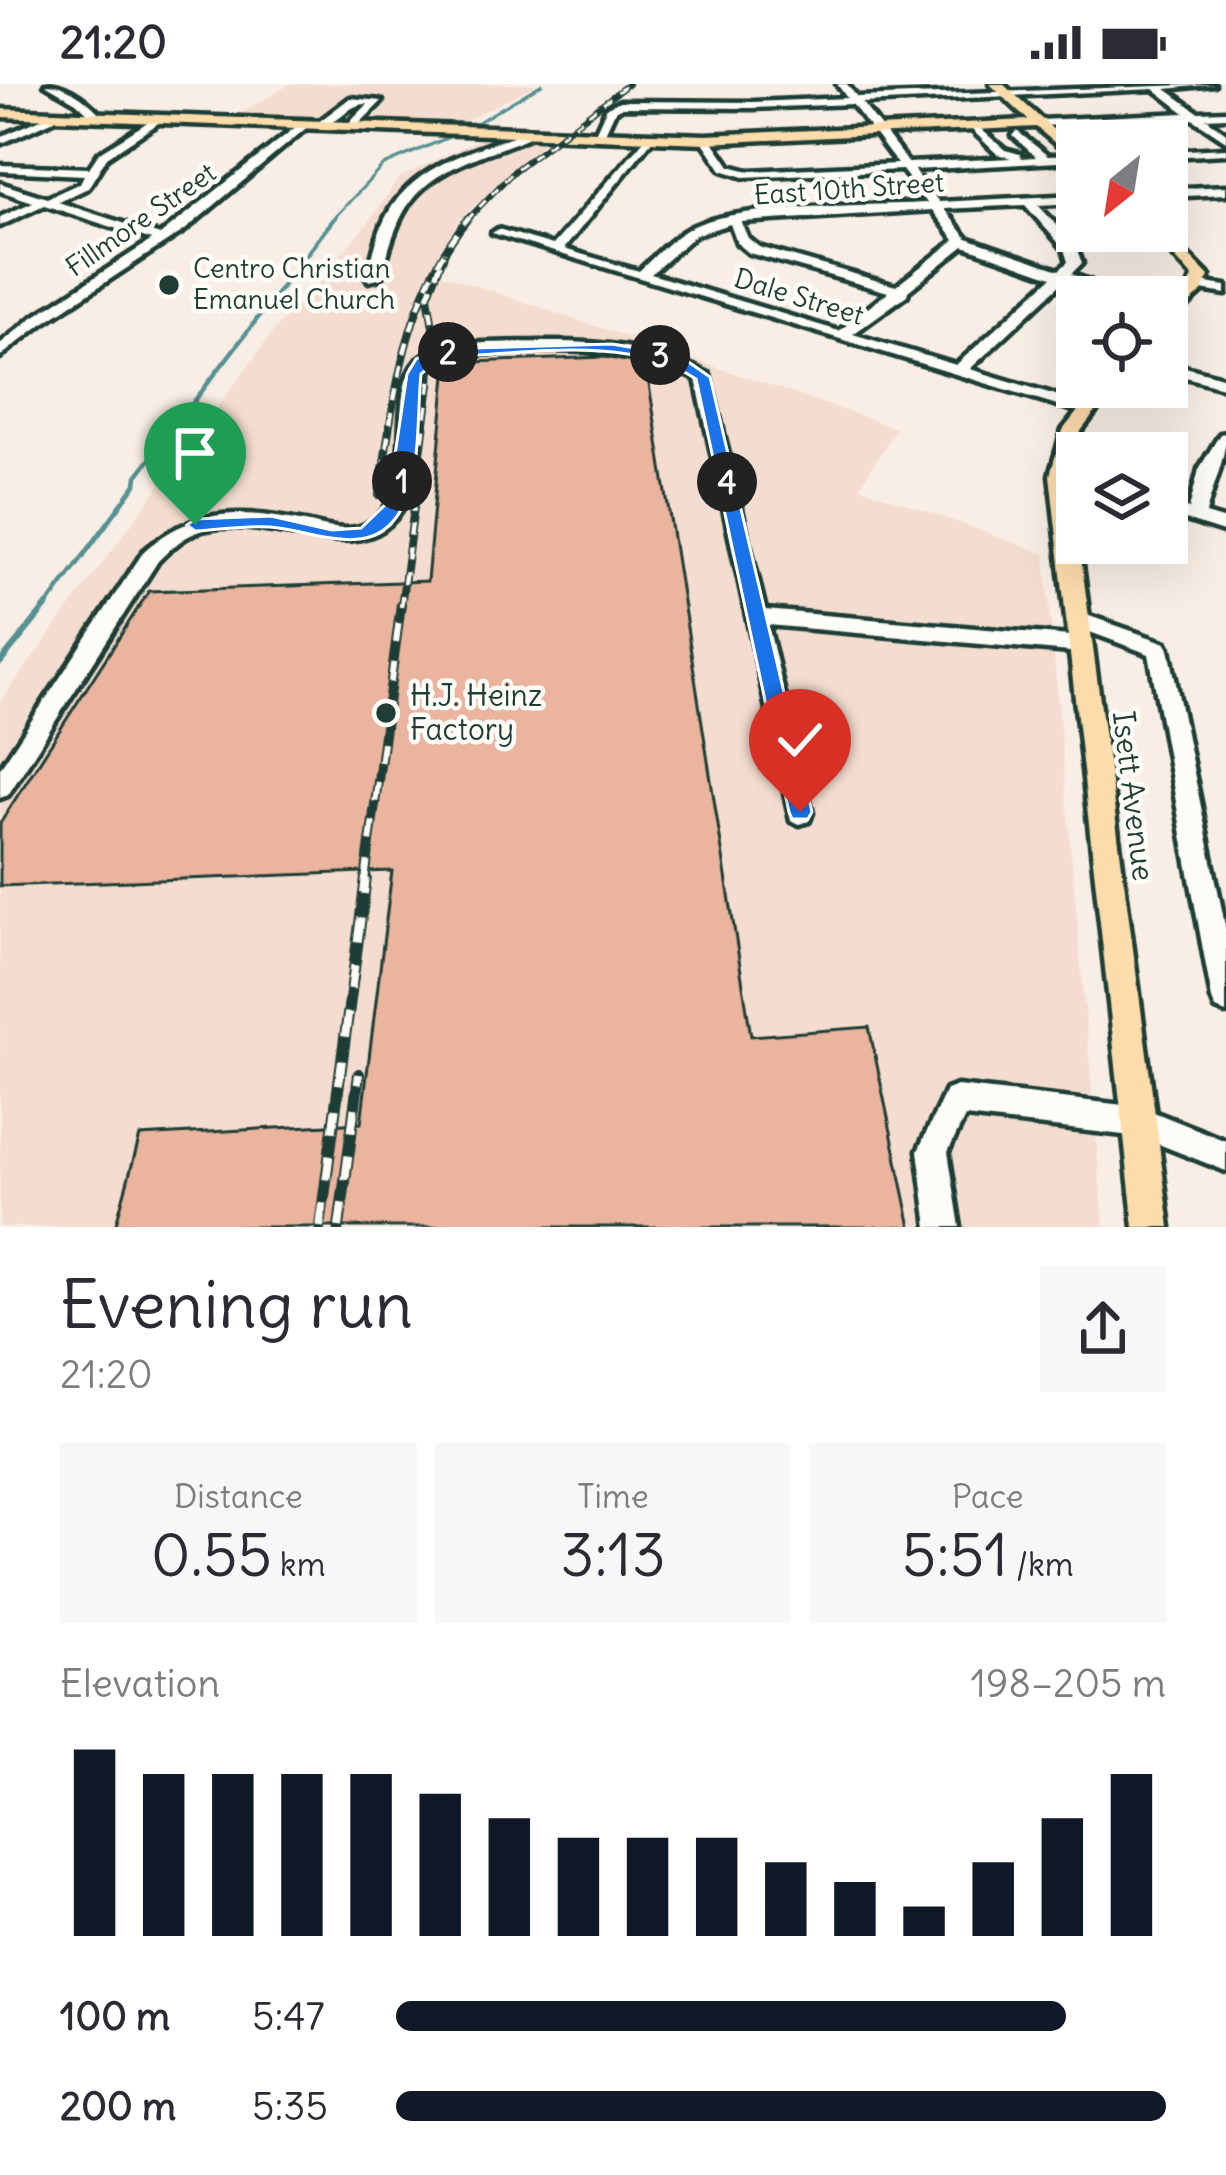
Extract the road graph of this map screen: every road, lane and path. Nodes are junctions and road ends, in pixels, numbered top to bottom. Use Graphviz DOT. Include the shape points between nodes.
graph roads {
  1 [pos="50,84"];
  2 [pos="842,84"];
  3 [pos="1209,84"];
  4 [pos="1154,85"];
  5 [pos="1001,88"];
  6 [pos="855,101"];
  7 [pos="0,112"];
  8 [pos="1226,114"];
  9 [pos="57,115"];
  10 [pos="97,116"];
  11 [pos="1195,116"];
  12 [pos="161,118"];
  13 [pos="1040,123"];
  14 [pos="313,124"];
  15 [pos="351,126"];
  16 [pos="975,127"];
  17 [pos="878,131"];
  18 [pos="531,133"];
  19 [pos="1017,134"];
  20 [pos="599,135"];
  21 [pos="649,137"];
  22 [pos="1056,138"];
  23 [pos="1226,138"];
  24 [pos="706,139"];
  25 [pos="0,141"];
  26 [pos="1226,151"];
  27 [pos="1188,153"];
  28 [pos="1043,157"];
  29 [pos="1056,157"];
  30 [pos="905,166"];
  31 [pos="0,168"];
  32 [pos="91,172"];
  33 [pos="0,187"];
  34 [pos="1226,190"];
  35 [pos="1207,191"];
  36 [pos="1188,192"];
  37 [pos="1056,200"];
  38 [pos="1028,201"];
  39 [pos="46,202"];
  40 [pos="937,206"];
  41 [pos="1226,206"];
  42 [pos="0,222"];
  43 [pos="735,222"];
  44 [pos="498,233"];
  45 [pos="164,240"];
  46 [pos="962,241"];
  47 [pos="557,249"];
  48 [pos="1179,252"];
  49 [pos="642,274"];
  50 [pos="1064,276"];
  51 [pos="374,278"];
  52 [pos="1056,283"];
  53 [pos="1199,286"];
  54 [pos="1226,290"];
  55 [pos="902,292"];
  56 [pos="1188,296"];
  57 [pos="843,335"];
  58 [pos="1,350"];
  59 [pos="960,370"];
  60 [pos="1188,373"];
  61 [pos="1226,383"];
  62 [pos="1086,409"];
  63 [pos="1072,432"];
  64 [pos="1224,442"];
  65 [pos="1188,515"];
  66 [pos="1196,518"];
  67 [pos="1226,527"];
  68 [pos="1075,564"];
  69 [pos="759,617"];
  70 [pos="1080,633"];
  71 [pos="0,788"];
  72 [pos="800,812"];
  73 [pos="1226,999"];
  74 [pos="1141,1123"];
  75 [pos="1226,1156"];
  76 [pos="944,1227"];
  77 [pos="1152,1227"];
  1 -- 10 [label="street"];
  2 -- 6 [label="street"];
  3 -- 4 [label="street"];
  4 -- 5 [label="street"];
  4 -- 11 [label="street"];
  5 -- 6 [label="street"];
  5 -- 13 [label="main road"];
  6 -- 17 [label="street"];
  6 -- 20 [label="street" via="620,104"];
  7 -- 9 [label="main road"];
  8 -- 11 [label="street"];
  9 -- 10 [label="main road"];
  9 -- 25 [label="street"];
  10 -- 12 [label="main road"];
  11 -- 13 [label="street"];
  11 -- 23 [label="street"];
  12 -- 14 [label="main road"];
  12 -- 32 [label="street" via="103,155"];
  13 -- 16 [label="main road"];
  13 -- 22 [label="main road"];
  14 -- 15 [label="main road"];
  14 -- 15 [label="street, Fillmore Street" via="354,100 377,101"];
  14 -- 45 [label="street, Fillmore Street"];
  15 -- 18 [label="main road"];
  16 -- 17 [label="main road"];
  16 -- 28 [label="street" via="1006,154"];
  17 -- 24 [label="main road"];
  17 -- 30 [label="street"];
  18 -- 20 [label="main road"];
  18 -- 51 [label="street" via="409,191 388,225"];
  19 -- 28 [label="street"];
  20 -- 21 [label="main road"];
  21 -- 24 [label="main road"];
  21 -- 47 [label="street"];
  24 -- 30 [label="street" via="726,168 748,175"];
  26 -- 27 [label="street"];
  28 -- 29 [label="street"];
  28 -- 30 [label="street"];
  30 -- 40 [label="street"];
  31 -- 32 [label="street"];
  32 -- 39 [label="street" via="84,185"];
  33 -- 39 [label="street"];
  34 -- 35 [label="street"];
  35 -- 36 [label="street"];
  35 -- 41 [label="street"];
  37 -- 38 [label="street, East 10th Street"];
  38 -- 40 [label="street, East 10th Street"];
  38 -- 50 [label="street" via="1075,256"];
  39 -- 42 [label="street"];
  39 -- 45 [label="street"];
  40 -- 43 [label="street, East 10th Street"];
  40 -- 46 [label="street"];
  43 -- 49 [label="street, East 10th Street" via="698,228"];
  43 -- 55 [label="street" via="747,247"];
  44 -- 47 [label="street, Dale Street"];
  45 -- 58 [label="street, Fillmore Street"];
  46 -- 50 [label="street"];
  46 -- 55 [label="street"];
  47 -- 49 [label="street, Dale Street"];
  48 -- 53 [label="main road" via="1198,271"];
  49 -- 57 [label="street, Dale Street"];
  52 -- 59 [label="street"];
  53 -- 54 [label="street"];
  53 -- 56 [label="main road"];
  55 -- 57 [label="street"];
  57 -- 59 [label="street, Dale Street"];
  59 -- 62 [label="street, Dale Street"];
  60 -- 61 [label="street"];
  62 -- 63 [label="main road, Isett Avenue"];
  64 -- 66 [label="street"];
  65 -- 66 [label="street"];
  66 -- 67 [label="street"];
  68 -- 70 [label="main road, Isett Avenue"];
  69 -- 70 [label="street"];
  69 -- 71 [label="street" via="703,377 640,350 438,353 414,374 402,480 380,524 332,536 232,521 195,525 170,539 151,556"];
  69 -- 72 [label="street"];
  70 -- 73 [label="street" via="1159,649"];
  70 -- 74 [label="main road, Isett Avenue"];
  74 -- 75 [label="street"];
  74 -- 76 [label="street" via="957,1101 933,1150"];
  74 -- 77 [label="main road, Isett Avenue"];
}
